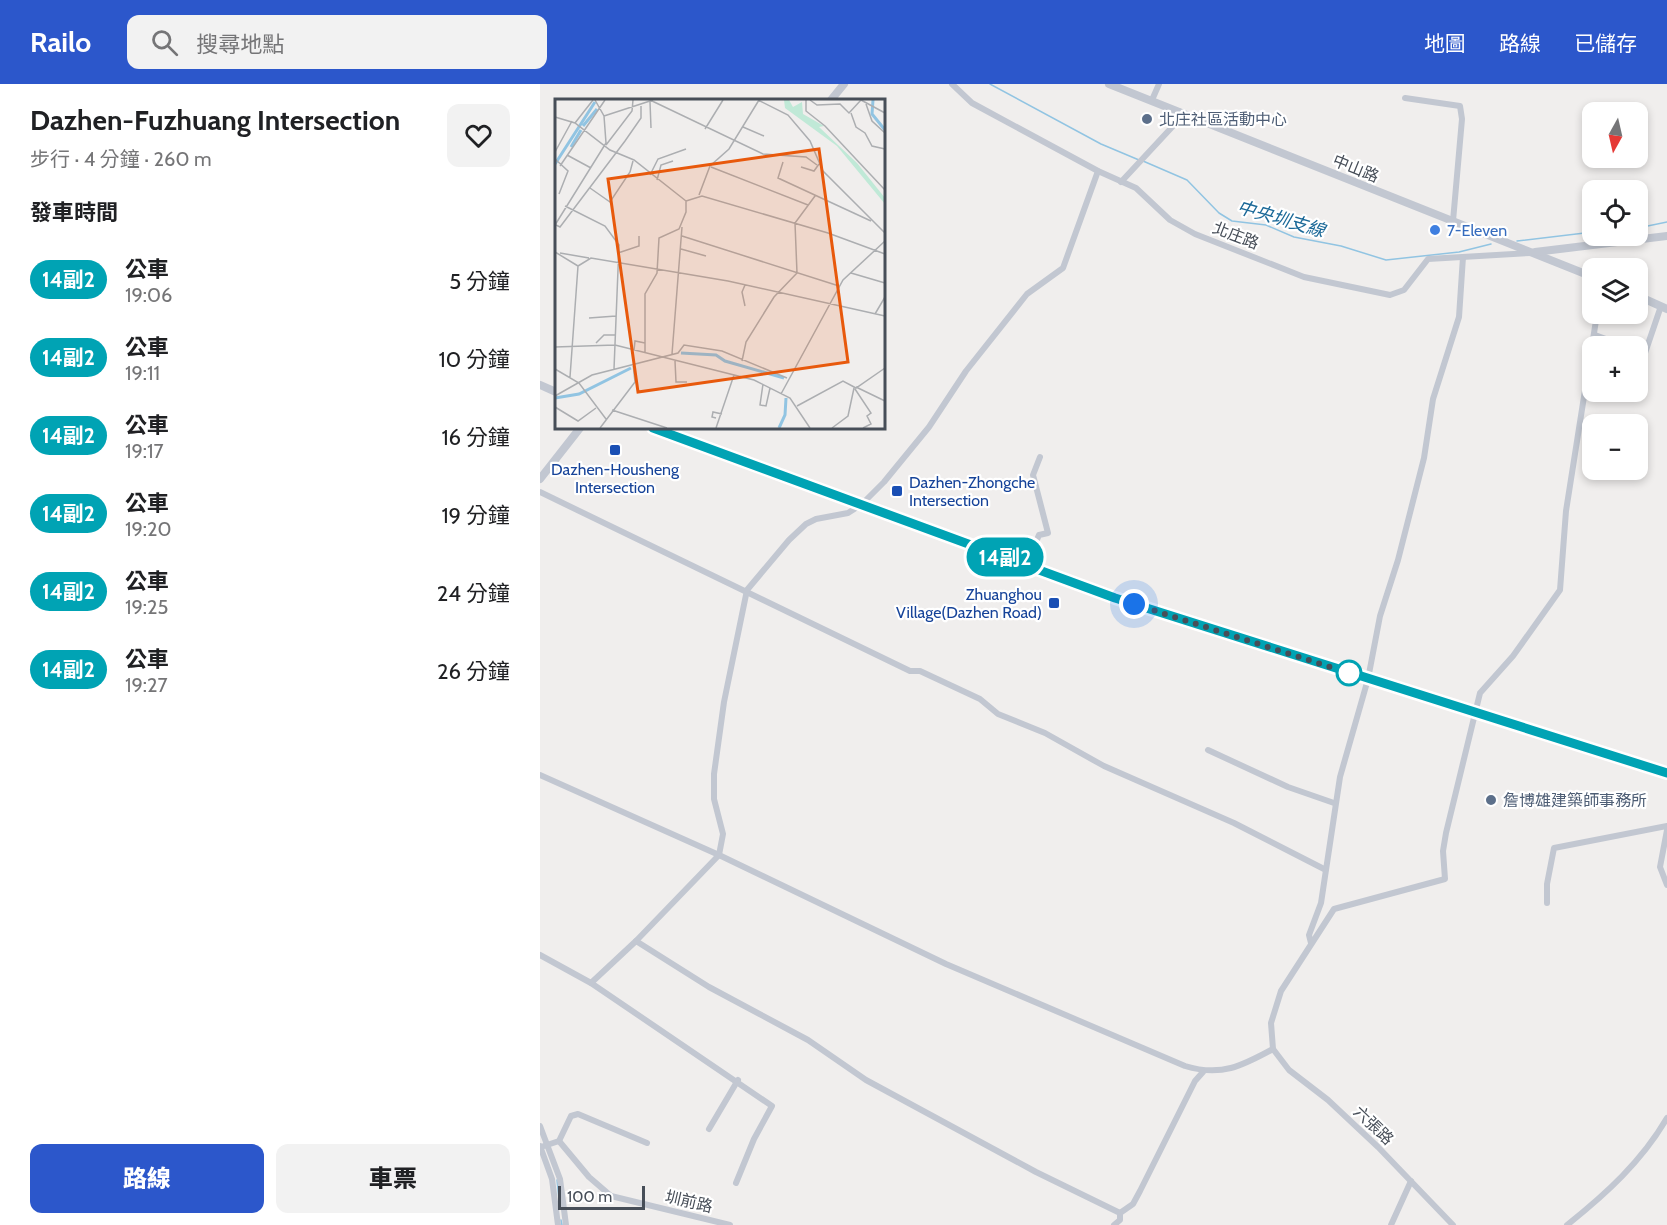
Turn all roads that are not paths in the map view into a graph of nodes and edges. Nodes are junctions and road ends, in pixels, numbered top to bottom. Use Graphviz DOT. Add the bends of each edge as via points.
graph roads {
  1 [pos="844,84"];
  2 [pos="952,84"];
  3 [pos="1108,84"];
  4 [pos="1159,84"];
  5 [pos="1405,98"];
  6 [pos="832,99"];
  7 [pos="1152,100"];
  8 [pos="1179,111"];
  9 [pos="1098,171"];
  10 [pos="1121,182"];
  11 [pos="1453,221"];
  12 [pos="1667,236"];
  13 [pos="1534,253"];
  14 [pos="1463,257"];
  15 [pos="1582,273"];
  16 [pos="1648,301"];
  17 [pos="1664,308"];
  18 [pos="1597,324"];
  19 [pos="1595,336"];
  20 [pos="1648,346"];
  21 [pos="540,386"];
  22 [pos="555,392"];
  23 [pos="1584,402"];
  24 [pos="579,429"];
  25 [pos="656,429"];
  26 [pos="1040,457"];
  27 [pos="540,479"];
  28 [pos="540,492"];
  29 [pos="862,504"];
  30 [pos="1026,565"];
  31 [pos="747,590"];
  32 [pos="1368,679"];
  33 [pos="1473,714"];
  34 [pos="1209,750"];
  35 [pos="1667,773"];
  36 [pos="540,775"];
  37 [pos="1334,803"];
  38 [pos="1667,828"];
  39 [pos="719,855"];
  40 [pos="1324,868"];
  41 [pos="1667,885"];
  42 [pos="1547,903"];
  43 [pos="636,941"];
  44 [pos="1311,943"];
  45 [pos="540,955"];
  46 [pos="591,982"];
  47 [pos="1273,1049"];
  48 [pos="1203,1071"];
  49 [pos="738,1080"];
  50 [pos="1667,1118"];
  51 [pos="540,1126"];
  52 [pos="709,1129"];
  53 [pos="559,1141"];
  54 [pos="647,1143"];
  55 [pos="549,1145"];
  56 [pos="540,1146"];
  57 [pos="1411,1181"];
  58 [pos="736,1183"];
  59 [pos="1120,1213"];
  60 [pos="1445,1217"];
  61 [pos="558,1225"];
  62 [pos="566,1225"];
  63 [pos="730,1225"];
  64 [pos="1114,1225"];
  65 [pos="1391,1225"];
  66 [pos="1442,1225"];
  67 [pos="1454,1225"];
  68 [pos="1567,1225"];
  1 -- 6 [label="street"];
  2 -- 9 [label="street, 北庄路" via="972,103"];
  3 -- 7 [label="street, 中山路"];
  4 -- 7 [label="street"];
  5 -- 11 [label="street" via="1460,106"];
  7 -- 8 [label="street, 中山路"];
  8 -- 10 [label="street" via="1173,126"];
  8 -- 11 [label="street, 中山路"];
  9 -- 10 [label="street, 北庄路"];
  9 -- 29 [label="street" via="1062,268 1027,294 966,371 929,427"];
  10 -- 14 [label="street, 北庄路" via="1144,194 1170,220 1195,234 1304,277 1369,292 1398,294 1428,259"];
  11 -- 13 [label="street, 中山路"];
  12 -- 13 [label="street"];
  13 -- 14 [label="street, 北庄路"];
  13 -- 15 [label="street, 中山路"];
  14 -- 32 [label="street" via="1459,317 1433,399 1424,458 1380,616"];
  16 -- 17 [label="street"];
  17 -- 20 [label="street"];
  18 -- 19 [label="street"];
  21 -- 22 [label="street"];
  23 -- 33 [label="street" via="1566,510 1560,590 1513,656 1480,693"];
  24 -- 27 [label="street"];
  25 -- 29 [label="street"];
  26 -- 30 [label="street" via="1034,476 1048,533 1039,535"];
  28 -- 31 [label="street"];
  29 -- 30 [label="street"];
  29 -- 31 [label="street" via="844,515 806,524"];
  30 -- 32 [label="street" via="1115,598"];
  31 -- 39 [label="street" via="714,774 714,799 723,834"];
  31 -- 40 [label="street" via="910,671 920,671 980,699 998,714 1045,733 1104,766"];
  32 -- 33 [label="street"];
  32 -- 37 [label="street"];
  33 -- 35 [label="street"];
  33 -- 44 [label="street" via="1444,842 1446,879 1334,909"];
  34 -- 37 [label="street" via="1288,787"];
  36 -- 39 [label="street"];
  37 -- 40 [label="street"];
  38 -- 41 [label="street" via="1660,867"];
  38 -- 42 [label="street" via="1554,848"];
  39 -- 43 [label="street"];
  39 -- 48 [label="street" via="946,964"];
  40 -- 44 [label="street" via="1321,903 1309,935"];
  43 -- 46 [label="street"];
  43 -- 59 [label="street" via="808,1040 866,1080"];
  44 -- 47 [label="street" via="1273,1008"];
  45 -- 46 [label="street"];
  46 -- 49 [label="street"];
  47 -- 48 [label="street" via="1240,1068"];
  47 -- 57 [label="street, 六張路" via="1289,1070 1328,1100"];
  48 -- 59 [label="street" via="1133,1204"];
  49 -- 52 [label="street"];
  49 -- 58 [label="street" via="772,1106"];
  50 -- 68 [label="street" via="1623,1177"];
  51 -- 55 [label="street"];
  53 -- 54 [label="street" via="571,1116 578,1114"];
  53 -- 55 [label="street"];
  53 -- 63 [label="street, 圳前路" via="611,1196"];
  55 -- 56 [label="street"];
  55 -- 62 [label="street" via="560,1179"];
  56 -- 61 [label="street" via="552,1179"];
  57 -- 60 [label="street, 六張路"];
  57 -- 65 [label="street"];
  59 -- 64 [label="street" via="1120,1220"];
  60 -- 66 [label="street"];
  60 -- 67 [label="street, 六張路"];
}
